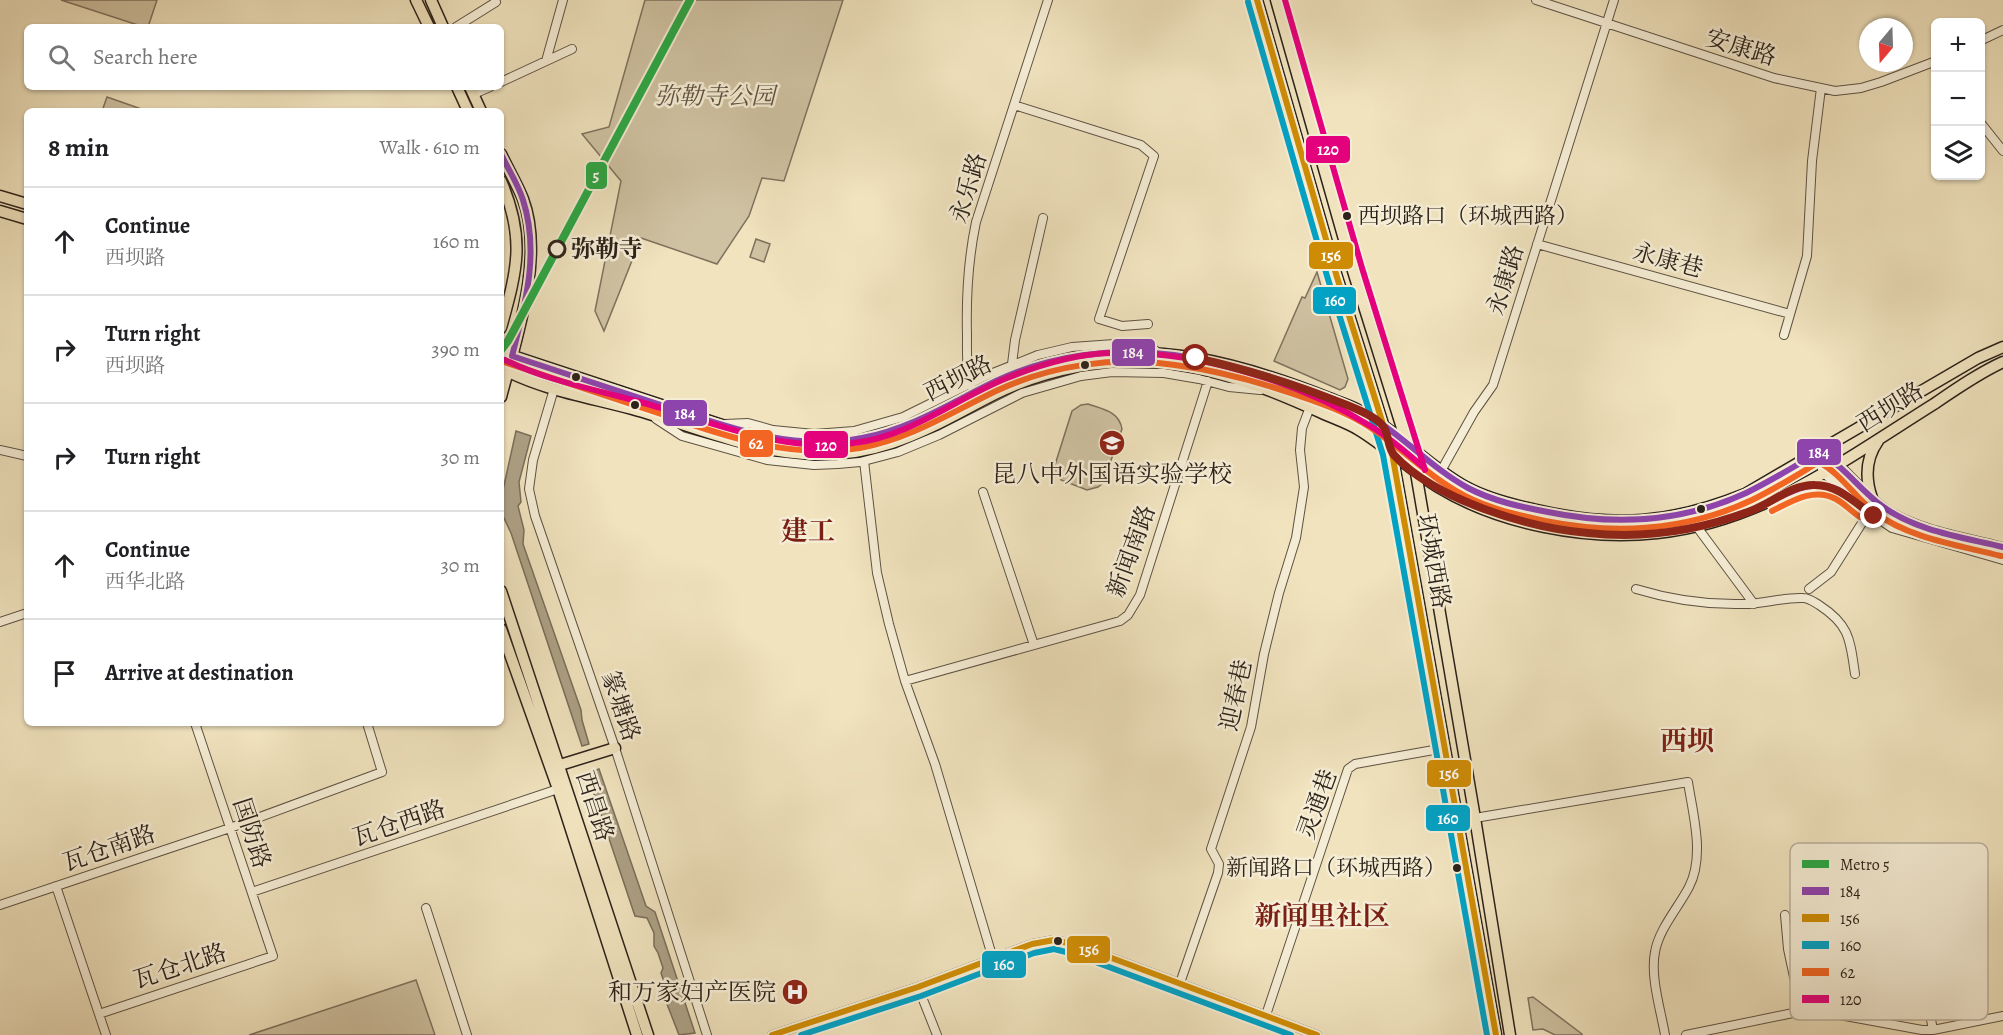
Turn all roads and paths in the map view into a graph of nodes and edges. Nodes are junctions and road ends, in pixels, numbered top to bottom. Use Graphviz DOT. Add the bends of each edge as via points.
graph roads {
  1 [pos="416,0"];
  2 [pos="431,0"];
  3 [pos="495,0"];
  4 [pos="563,0"];
  5 [pos="1048,0"];
  6 [pos="1257,0"];
  7 [pos="1276,0"];
  8 [pos="1536,0"];
  9 [pos="1614,0"];
  10 [pos="428,24"];
  11 [pos="442,24"];
  12 [pos="461,24"];
  13 [pos="1607,24"];
  14 [pos="2003,30"];
  15 [pos="1985,39"];
  16 [pos="572,49"];
  17 [pos="546,61"];
  18 [pos="1931,62"];
  19 [pos="504,81"];
  20 [pos="1821,88"];
  21 [pos="458,90"];
  22 [pos="472,91"];
  23 [pos="1014,105"];
  24 [pos="467,108"];
  25 [pos="480,108"];
  26 [pos="1983,126"];
  27 [pos="2003,151"];
  28 [pos="504,160"];
  29 [pos="504,189"];
  30 [pos="0,196"];
  31 [pos="24,203"];
  32 [pos="0,211"];
  33 [pos="24,218"];
  34 [pos="1043,218"];
  35 [pos="1537,244"];
  36 [pos="1790,314"];
  37 [pos="504,317"];
  38 [pos="1148,324"];
  39 [pos="1784,334"];
  40 [pos="2003,346"];
  41 [pos="506,354"];
  42 [pos="1179,356"];
  43 [pos="2003,362"];
  44 [pos="1012,364"];
  45 [pos="504,370"];
  46 [pos="1208,381"];
  47 [pos="973,388"];
  48 [pos="554,389"];
  49 [pos="1269,390"];
  50 [pos="1310,407"];
  51 [pos="645,413"];
  52 [pos="1383,426"];
  53 [pos="1881,437"];
  54 [pos="1407,443"];
  55 [pos="0,450"];
  56 [pos="1819,452"];
  57 [pos="1392,453"];
  58 [pos="24,455"];
  59 [pos="864,461"];
  60 [pos="1838,465"];
  61 [pos="1441,471"];
  62 [pos="1416,472"];
  63 [pos="1824,473"];
  64 [pos="1794,490"];
  65 [pos="983,492"];
  66 [pos="1845,494"];
  67 [pos="1872,498"];
  68 [pos="1862,523"];
  69 [pos="1697,527"];
  70 [pos="2003,547"];
  71 [pos="2003,560"];
  72 [pos="1809,589"];
  73 [pos="1636,590"];
  74 [pos="504,600"];
  75 [pos="1754,604"];
  76 [pos="24,614"];
  77 [pos="0,622"];
  78 [pos="504,637"];
  79 [pos="1035,645"];
  80 [pos="1855,674"];
  81 [pos="906,681"];
  82 [pos="196,726"];
  83 [pos="368,726"];
  84 [pos="615,748"];
  85 [pos="1445,748"];
  86 [pos="560,765"];
  87 [pos="558,789"];
  88 [pos="1475,818"];
  89 [pos="230,828"];
  90 [pos="56,886"];
  91 [pos="252,892"];
  92 [pos="0,905"];
  93 [pos="426,908"];
  94 [pos="1785,915"];
  95 [pos="273,956"];
  96 [pos="1790,958"];
  97 [pos="993,959"];
  98 [pos="1180,983"];
  99 [pos="918,987"];
  100 [pos="99,1014"];
  101 [pos="1790,1014"];
  102 [pos="1266,1015"];
  103 [pos="2003,1016"];
  104 [pos="1988,1019"];
  105 [pos="1867,1020"];
  106 [pos="1931,1020"];
  107 [pos="1983,1020"];
  108 [pos="1933,1030"];
  109 [pos="106,1035"];
  110 [pos="467,1035"];
  111 [pos="637,1035"];
  112 [pos="648,1035"];
  113 [pos="707,1035"];
  114 [pos="772,1035"];
  115 [pos="937,1035"];
  116 [pos="1317,1035"];
  117 [pos="1496,1035"];
  118 [pos="1510,1035"];
  119 [pos="1665,1035"];
  120 [pos="1686,1035"];
  1 -- 10 [label="main road"];
  2 -- 11 [label="main road"];
  3 -- 12 [label="street"];
  4 -- 17 [label="street"];
  5 -- 23 [label="street, 永乐路"];
  6 -- 52 [label="main road, 环城西路"];
  7 -- 54 [label="main road, 环城西路" via="1353,271"];
  8 -- 13 [label="street, 安康路"];
  9 -- 13 [label="street, 永康路"];
  13 -- 20 [label="street, 安康路" via="1774,78"];
  13 -- 35 [label="street, 永康路"];
  14 -- 15 [label="street"];
  16 -- 17 [label="street"];
  17 -- 19 [label="street"];
  18 -- 20 [label="street, 安康路" via="1861,88"];
  20 -- 36 [label="street" via="1807,256"];
  21 -- 24 [label="main road"];
  22 -- 25 [label="main road"];
  23 -- 38 [label="street" via="1142,145 1154,156 1099,319 1122,326"];
  23 -- 47 [label="street, 永乐路" via="969,254 967,364"];
  26 -- 27 [label="street"];
  28 -- 41 [label="main road" via="523,200 532,252 529,287"];
  29 -- 37 [label="main road" via="512,206 517,258"];
  30 -- 31 [label="main road"];
  32 -- 33 [label="main road"];
  34 -- 44 [label="street"];
  35 -- 36 [label="street, 永康巷"];
  35 -- 61 [label="street, 永康路" via="1492,385"];
  36 -- 39 [label="street"];
  40 -- 56 [label="main road, 西坝路"];
  41 -- 45 [label="main road"];
  41 -- 47 [label="main road, 西坝路" via="717,424 771,439 814,444 873,436 906,426"];
  42 -- 44 [label="street" via="1128,343 1072,348"];
  42 -- 47 [label="main road, 西坝路" via="1131,352 1073,357"];
  42 -- 52 [label="main road, 西坝路" via="1275,378 1358,409"];
  43 -- 53 [label="main road, 西坝路"];
  44 -- 47 [label="street"];
  45 -- 48 [label="main road, 西坝路"];
  46 -- 49 [label="street"];
  46 -- 59 [label="street" via="1164,373 1081,376 1022,393 939,435"];
  46 -- 79 [label="street, 新闻南路" via="1134,607 1120,621"];
  48 -- 51 [label="main road, 西坝路"];
  48 -- 84 [label="street, 篆塘路" via="533,460 529,489"];
  49 -- 50 [label="main road, 西坝路"];
  49 -- 51 [label="main road, 西坝路" via="1201,369 1165,363 1079,366 1018,384 894,442 858,452 814,456 752,446"];
  50 -- 57 [label="main road, 西坝路" via="1358,429"];
  50 -- 98 [label="street, 迎春巷" via="1302,428 1304,487 1296,538 1264,654 1251,727 1211,849 1219,864 1218,873"];
  51 -- 59 [label="street" via="682,436 767,460 814,465"];
  52 -- 54 [label="main road, 西坝路"];
  52 -- 57 [label="main road, 环城西路"];
  53 -- 60 [label="main road, 西坝路"];
  53 -- 67 [label="main road" via="1871,452 1867,469"];
  54 -- 61 [label="main road, 西坝路"];
  54 -- 62 [label="main road, 环城西路"];
  55 -- 58 [label="street"];
  56 -- 60 [label="street"];
  56 -- 61 [label="main road, 西坝路" via="1716,506 1683,516 1639,521 1589,520 1521,507 1467,488"];
  56 -- 63 [label="street"];
  57 -- 62 [label="main road, 西坝路"];
  57 -- 85 [label="main road, 环城西路"];
  59 -- 81 [label="street" via="877,573"];
  60 -- 63 [label="main road, 西坝路"];
  60 -- 67 [label="street"];
  62 -- 69 [label="main road, 西坝路" via="1465,502 1563,530 1653,534"];
  62 -- 88 [label="main road, 环城西路"];
  63 -- 64 [label="main road, 西坝路"];
  63 -- 66 [label="street"];
  64 -- 66 [label="main road" via="1816,484"];
  64 -- 69 [label="main road, 西坝路" via="1754,510"];
  65 -- 79 [label="street"];
  66 -- 71 [label="street" via="1892,528"];
  67 -- 70 [label="street" via="1914,523"];
  68 -- 72 [label="street" via="1832,573"];
  69 -- 75 [label="street"];
  73 -- 75 [label="street" via="1680,601"];
  74 -- 86 [label="main road, 西昌路"];
  75 -- 80 [label="street" via="1806,597 1836,616 1850,639"];
  76 -- 77 [label="street"];
  78 -- 87 [label="main road, 西昌路"];
  79 -- 81 [label="street, 新闻南路"];
  81 -- 97 [label="street"];
  82 -- 89 [label="street, 国防路"];
  83 -- 89 [label="street, 瓦仓南路" via="382,772"];
  84 -- 86 [label="main road"];
  84 -- 113 [label="street, 篆塘路"];
  85 -- 102 [label="street, 灵通巷" via="1355,764 1347,769"];
  85 -- 117 [label="main road, 环城西路"];
  86 -- 112 [label="main road, 西昌路"];
  87 -- 91 [label="street, 瓦仓西路"];
  87 -- 111 [label="main road, 西昌路"];
  88 -- 118 [label="main road, 环城西路"];
  88 -- 119 [label="street" via="1688,782 1697,851 1695,868 1690,885 1660,936 1653,968"];
  89 -- 90 [label="street, 瓦仓南路"];
  89 -- 91 [label="street, 国防路"];
  90 -- 92 [label="street, 瓦仓南路"];
  90 -- 100 [label="street"];
  91 -- 95 [label="street, 国防路"];
  93 -- 110 [label="street"];
  94 -- 96 [label="street"];
  95 -- 100 [label="street, 瓦仓北路"];
  97 -- 98 [label="street" via="1054,940"];
  97 -- 99 [label="street"];
  98 -- 102 [label="street"];
  99 -- 114 [label="street"];
  99 -- 115 [label="street"];
  100 -- 109 [label="street"];
  101 -- 120 [label="street"];
  102 -- 116 [label="street"];
  103 -- 104 [label="street"];
  105 -- 108 [label="street"];
  106 -- 108 [label="street"];
  107 -- 108 [label="street"];
}
